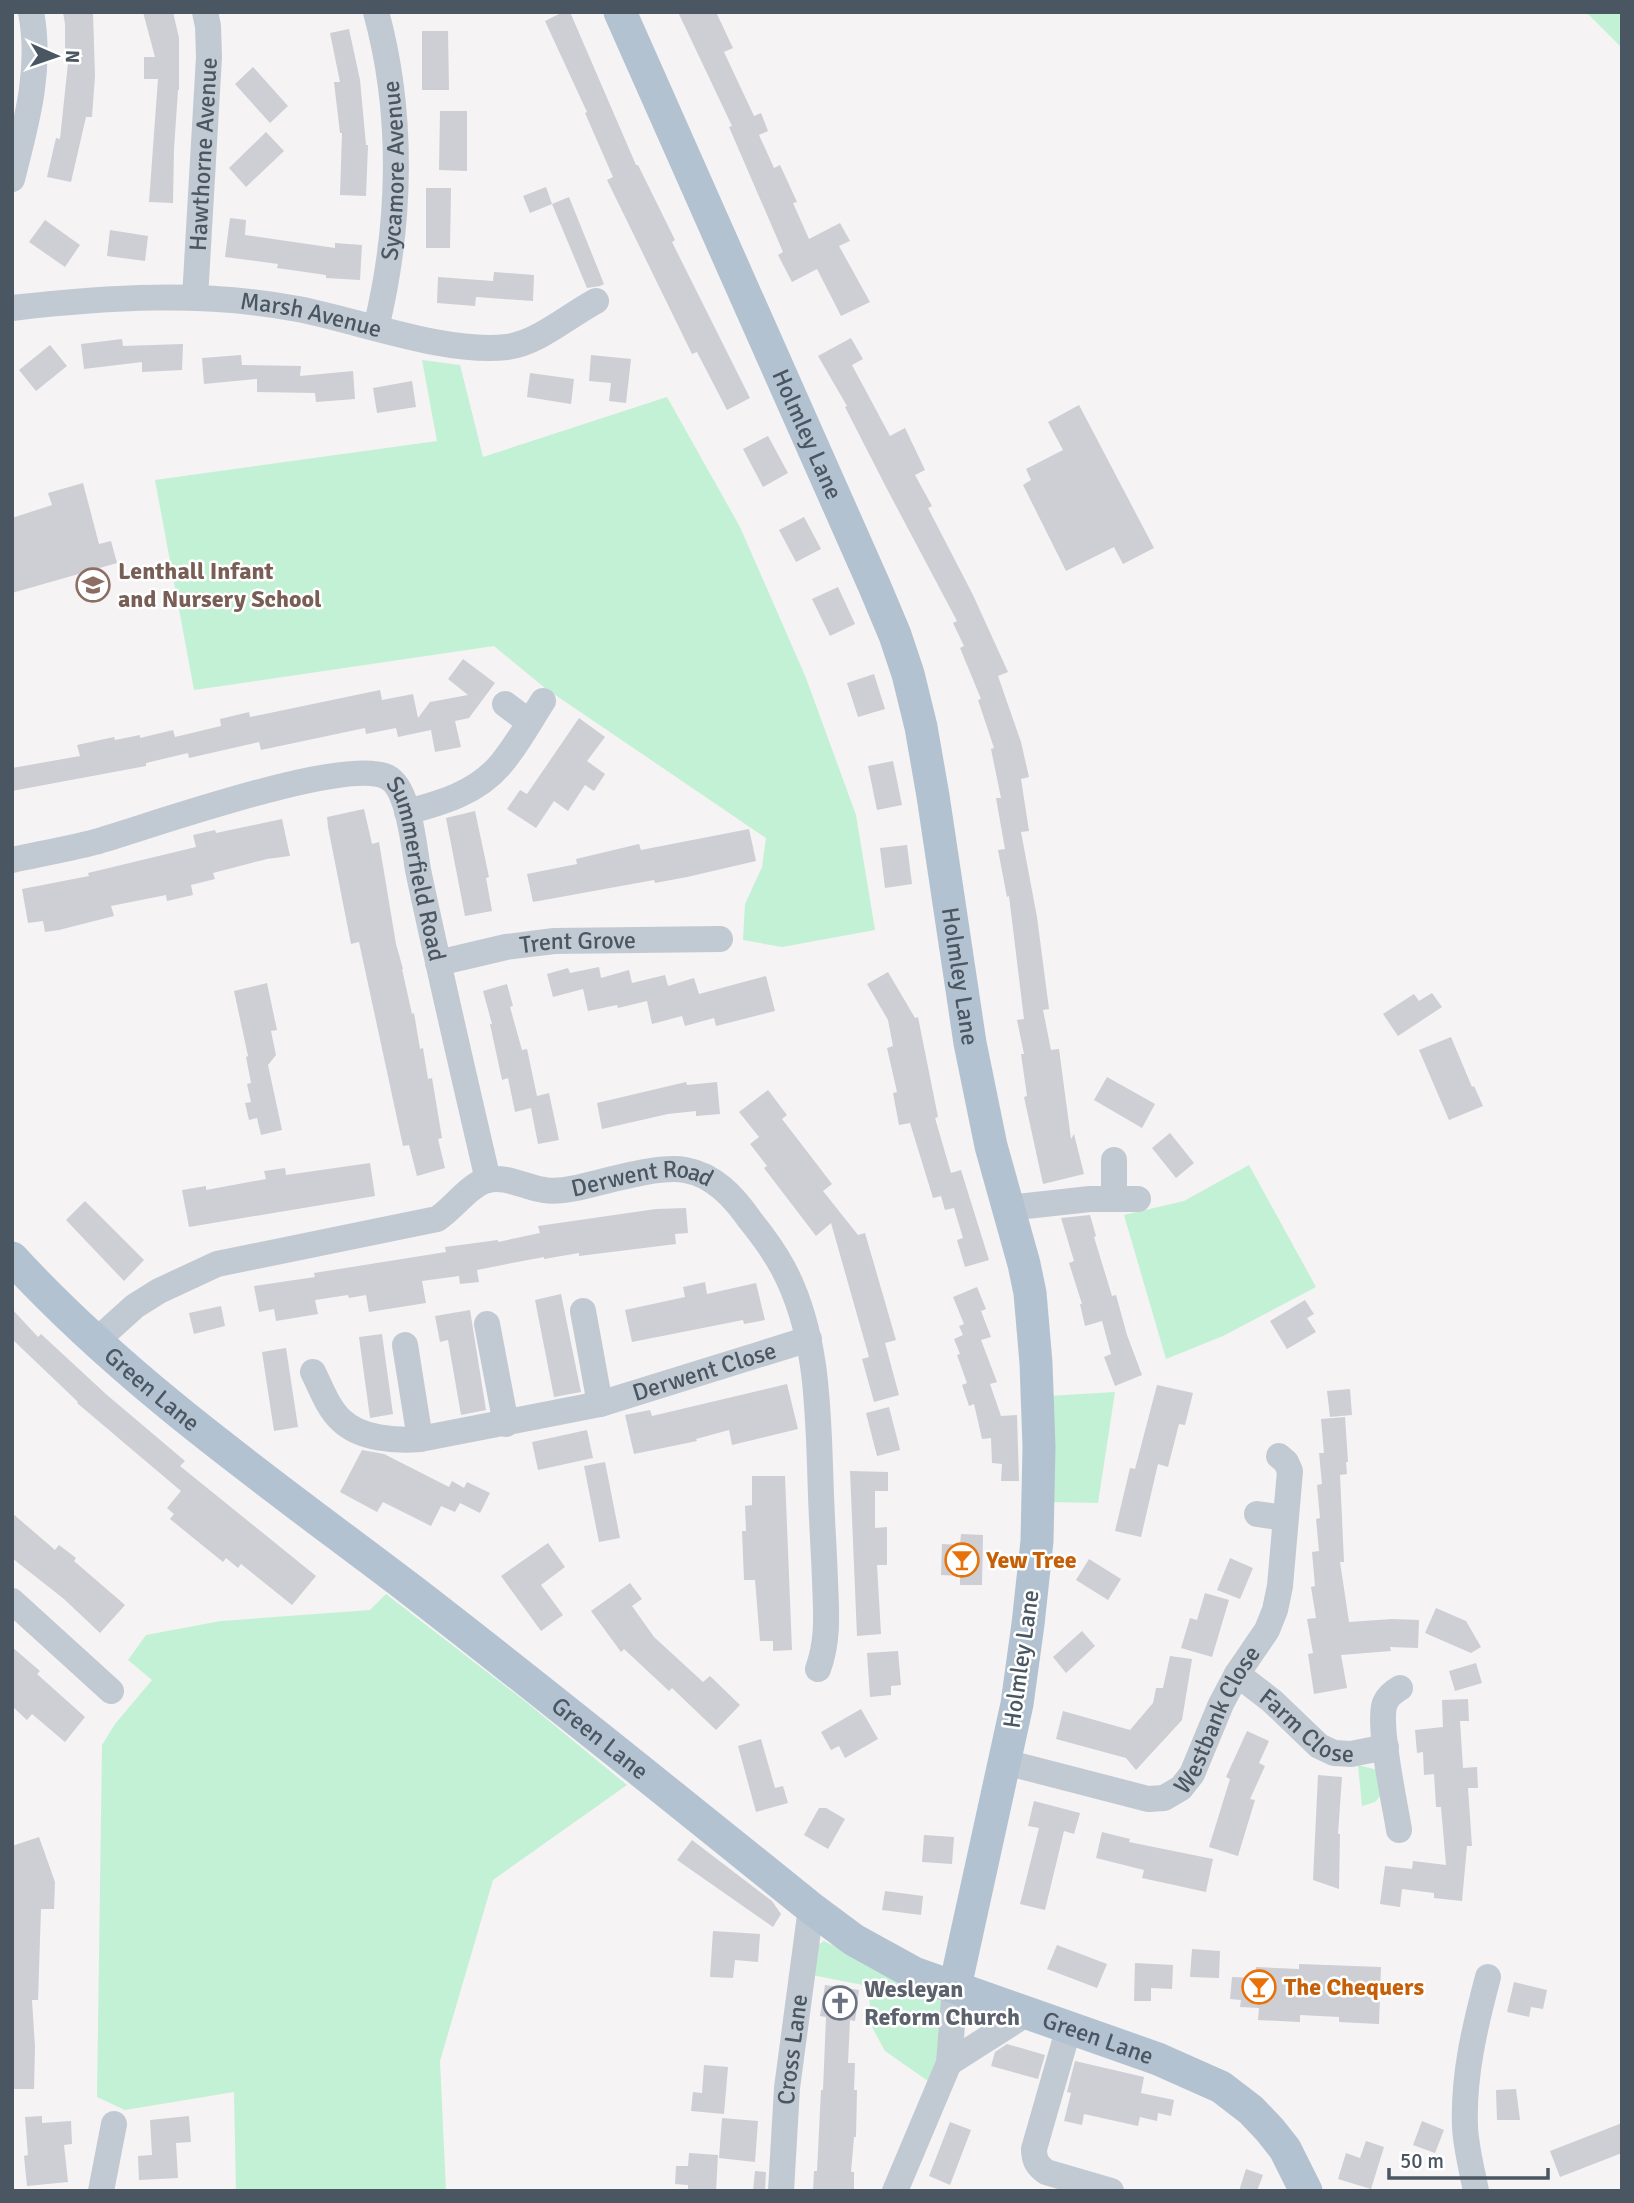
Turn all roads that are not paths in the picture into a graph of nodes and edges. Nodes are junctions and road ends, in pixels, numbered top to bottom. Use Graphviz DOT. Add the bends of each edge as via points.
graph roads {
  1 [pos="31,12"];
  2 [pos="205,12"];
  3 [pos="376,12"];
  4 [pos="620,12"];
  5 [pos="12,179"];
  6 [pos="195,298"];
  7 [pos="596,301"];
  8 [pos="12,308"];
  9 [pos="376,328"];
  10 [pos="505,704"];
  11 [pos="407,812"];
  12 [pos="12,860"];
  13 [pos="720,939"];
  14 [pos="438,963"];
  15 [pos="1114,1160"];
  16 [pos="488,1180"];
  17 [pos="1008,1208"];
  18 [pos="12,1258"];
  19 [pos="583,1311"];
  20 [pos="487,1324"];
  21 [pos="809,1339"];
  22 [pos="95,1342"];
  23 [pos="405,1345"];
  24 [pos="313,1372"];
  25 [pos="600,1404"];
  26 [pos="506,1424"];
  27 [pos="420,1439"];
  28 [pos="1279,1456"];
  29 [pos="1257,1514"];
  30 [pos="1285,1518"];
  31 [pos="12,1601"];
  32 [pos="818,1668"];
  33 [pos="1237,1674"];
  34 [pos="1400,1688"];
  35 [pos="111,1691"];
  36 [pos="1386,1747"];
  37 [pos="1005,1762"];
  38 [pos="1399,1830"];
  39 [pos="811,1908"];
  40 [pos="1488,1977"];
  41 [pos="956,1987"];
  42 [pos="1029,2012"];
  43 [pos="1069,2027"];
  44 [pos="949,2063"];
  45 [pos="114,2124"];
  46 [pos="101,2191"];
  47 [pos="781,2191"];
  48 [pos="895,2191"];
  49 [pos="1111,2191"];
  50 [pos="1306,2191"];
  51 [pos="1476,2191"];
  1 -- 5 [label="street" via="35,68 30,111"];
  2 -- 6 [label="street, Hawthorne Avenue" via="209,57"];
  3 -- 9 [label="street, Sycamore Avenue" via="396,140 390,246"];
  4 -- 17 [label="main road, Holmley Lane" via="874,585 908,674 933,796 970,1043"];
  6 -- 8 [label="street, Marsh Avenue" via="123,298"];
  6 -- 9 [label="street, Marsh Avenue" via="298,309"];
  7 -- 9 [label="street, Marsh Avenue" via="537,336 509,346 480,348"];
  10 -- 11 [label="street" via="536,711 501,764 466,792"];
  11 -- 12 [label="street, Summerfield Road" via="397,784 388,777 377,773 331,777 275,787 94,842"];
  11 -- 14 [label="street, Summerfield Road"];
  13 -- 14 [label="street, Trent Grove" via="554,941"];
  14 -- 16 [label="street, Summerfield Road"];
  15 -- 17 [label="street" via="1126,1198"];
  16 -- 21 [label="street, Derwent Road" via="545,1191 654,1171 699,1173 724,1189 761,1234 788,1278"];
  16 -- 22 [label="street" via="437,1219 217,1264 135,1306"];
  17 -- 37 [label="main road, Holmley Lane" via="1030,1293 1039,1447 1037,1541 1017,1704"];
  18 -- 22 [label="main road, Green Lane"];
  19 -- 25 [label="street, Derwent Close"];
  20 -- 26 [label="street"];
  21 -- 25 [label="street, Derwent Close"];
  21 -- 32 [label="street, Derwent Road" via="827,1636"];
  22 -- 39 [label="main road, Green Lane" via="162,1400 516,1671"];
  23 -- 27 [label="street"];
  24 -- 27 [label="street, Derwent Close" via="335,1412 354,1429 401,1440"];
  25 -- 26 [label="street, Derwent Close"];
  26 -- 27 [label="street, Derwent Close"];
  28 -- 30 [label="street, Westbank Close" via="1290,1472"];
  29 -- 30 [label="street"];
  30 -- 33 [label="street, Westbank Close" via="1275,1610"];
  31 -- 35 [label="street"];
  33 -- 36 [label="street, Farm Close" via="1319,1746 1351,1754"];
  33 -- 37 [label="street, Westbank Close" via="1192,1774 1164,1798 1148,1799"];
  34 -- 36 [label="street, Farm Close" via="1392,1692 1383,1711"];
  36 -- 38 [label="street, Farm Close"];
  37 -- 41 [label="main road, Holmley Lane"];
  39 -- 41 [label="main road, Green Lane" via="879,1955"];
  39 -- 47 [label="street, Cross Lane" via="787,2088"];
  40 -- 51 [label="street" via="1480,2042 1465,2089 1465,2130"];
  41 -- 42 [label="main road, Green Lane"];
  41 -- 44 [label="street"];
  42 -- 43 [label="main road, Green Lane"];
  42 -- 44 [label="street"];
  43 -- 49 [label="street" via="1034,2158 1046,2172"];
  43 -- 50 [label="main road, Green Lane" via="1221,2087 1251,2110 1285,2149"];
  44 -- 48 [label="street"];
  45 -- 46 [label="street"];
}
